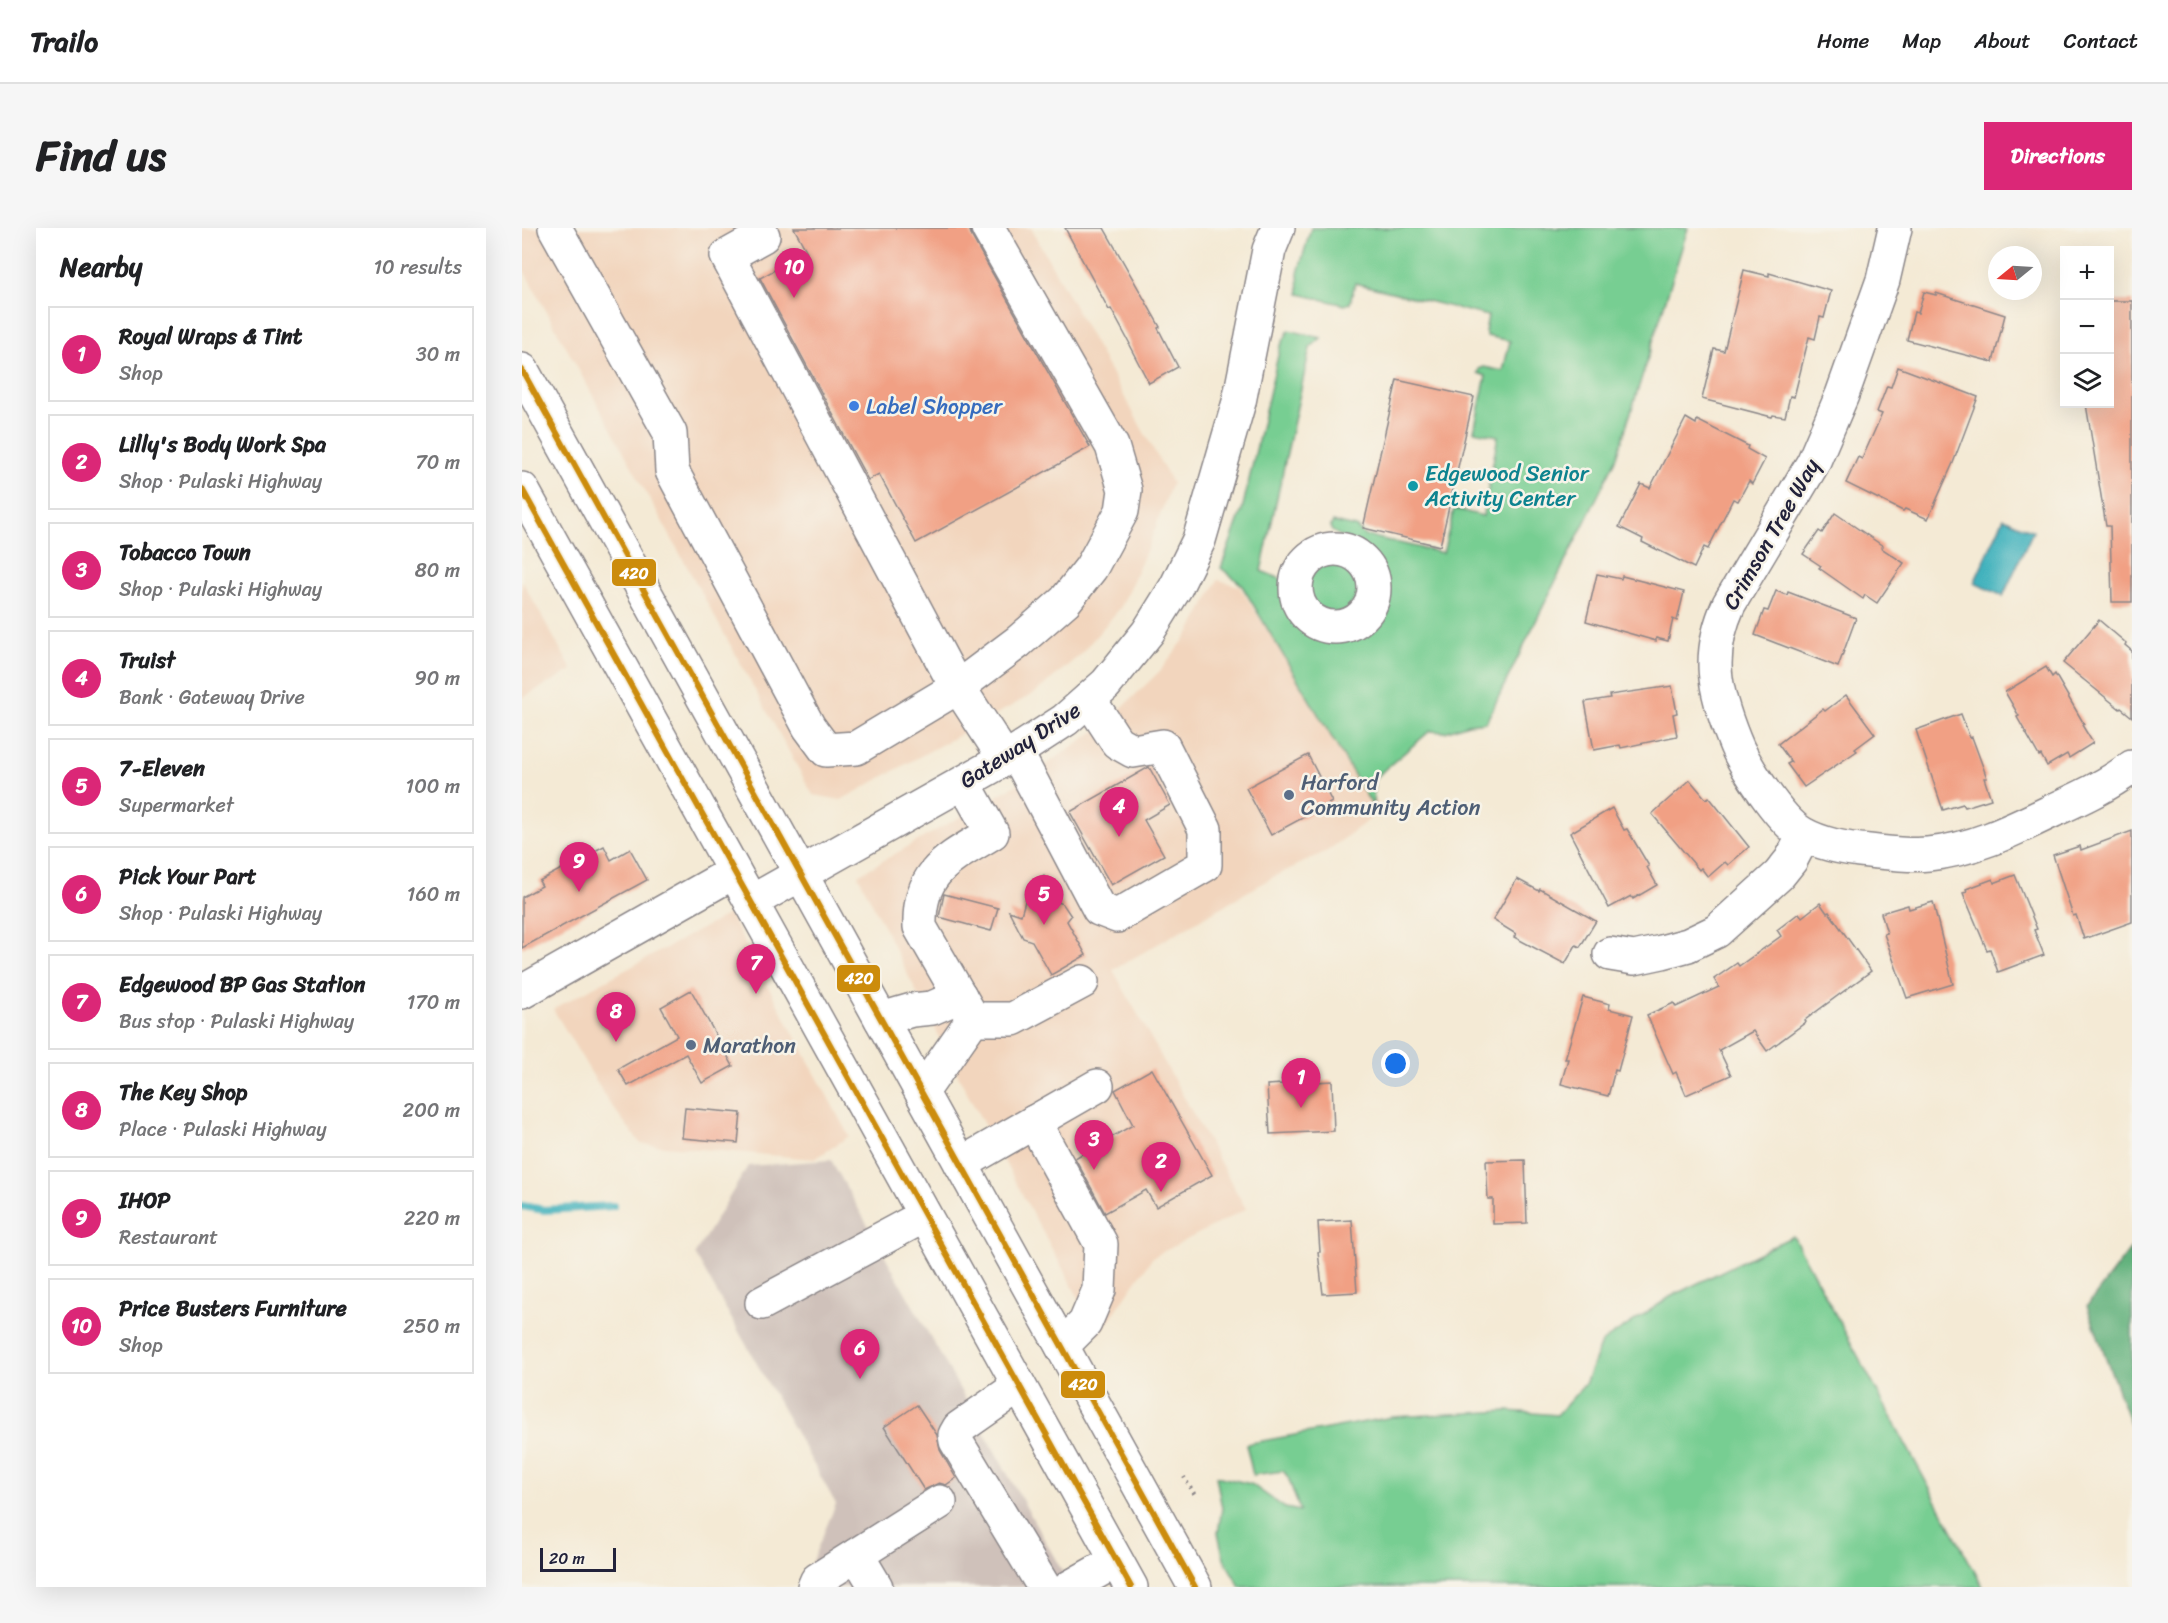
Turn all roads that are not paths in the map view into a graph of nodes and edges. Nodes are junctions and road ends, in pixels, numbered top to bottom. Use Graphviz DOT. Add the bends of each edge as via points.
graph roads {
  1 [pos="555,228"];
  2 [pos="758,228"];
  3 [pos="988,228"];
  4 [pos="1278,228"];
  5 [pos="1895,228"];
  6 [pos="522,370"];
  7 [pos="522,489"];
  8 [pos="958,687"];
  9 [pos="1089,699"];
  10 [pos="1010,756"];
  11 [pos="2132,767"];
  12 [pos="963,783"];
  13 [pos="1804,835"];
  14 [pos="734,872"];
  15 [pos="802,873"];
  16 [pos="751,902"];
  17 [pos="1610,954"];
  18 [pos="1082,982"];
  19 [pos="522,992"];
  20 [pos="966,1007"];
  21 [pos="881,1019"];
  22 [pos="1096,1086"];
  23 [pos="922,1092"];
  24 [pos="1034,1122"];
  25 [pos="961,1164"];
  26 [pos="924,1215"];
  27 [pos="762,1303"];
  28 [pos="1062,1347"];
  29 [pos="1019,1386"];
  30 [pos="940,1502"];
  31 [pos="857,1555"];
  32 [pos="1123,1574"];
  33 [pos="814,1587"];
  34 [pos="876,1587"];
  35 [pos="1044,1587"];
  36 [pos="1070,1587"];
  37 [pos="1195,1587"];
  1 -- 8 [label="main road" via="670,433 672,471 808,727 826,750 856,748"];
  2 -- 8 [label="main road" via="763,236 727,256"];
  3 -- 8 [label="main road" via="1112,446 1125,490 1122,511 1096,558 1065,601"];
  4 -- 9 [label="main road, Gateway Drive" via="1269,250 1239,402 1199,540 1176,588 1148,632"];
  5 -- 13 [label="main road, Crimson Tree Way" via="1883,280 1813,463 1729,604 1717,638 1717,693 1740,756 1790,825"];
  6 -- 15 [label="main road"];
  7 -- 14 [label="main road"];
  8 -- 10 [label="main road"];
  9 -- 10 [label="main road, Gateway Drive"];
  9 -- 10 [label="main road" via="1117,742 1133,751 1163,746 1205,829 1205,865 1117,916 1099,909"];
  10 -- 12 [label="main road, Gateway Drive"];
  11 -- 13 [label="main road, Crimson Tree Way" via="2108,785 1973,845 1906,855 1844,849"];
  12 -- 15 [label="main road, Gateway Drive"];
  12 -- 20 [label="main road" via="992,833 939,867 930,877 919,912 920,927"];
  13 -- 17 [label="main road" via="1779,875 1717,931 1662,952 1634,958"];
  14 -- 16 [label="main road"];
  14 -- 19 [label="main road"];
  15 -- 16 [label="main road, Gateway Drive"];
  15 -- 21 [label="main road"];
  16 -- 26 [label="main road"];
  18 -- 20 [label="main road" via="1013,1019"];
  20 -- 21 [label="main road" via="912,1010"];
  20 -- 23 [label="main road"];
  21 -- 23 [label="main road"];
  22 -- 24 [label="main road"];
  23 -- 25 [label="main road"];
  24 -- 25 [label="main road"];
  24 -- 28 [label="main road" via="1101,1244 1099,1290 1085,1323"];
  25 -- 28 [label="main road"];
  26 -- 27 [label="main road"];
  26 -- 29 [label="main road"];
  28 -- 37 [label="main road"];
  29 -- 32 [label="main road"];
  29 -- 35 [label="main road" via="958,1428 955,1435"];
  30 -- 31 [label="main road"];
  31 -- 33 [label="main road" via="817,1580"];
  31 -- 34 [label="main road"];
  32 -- 36 [label="main road"];
}
